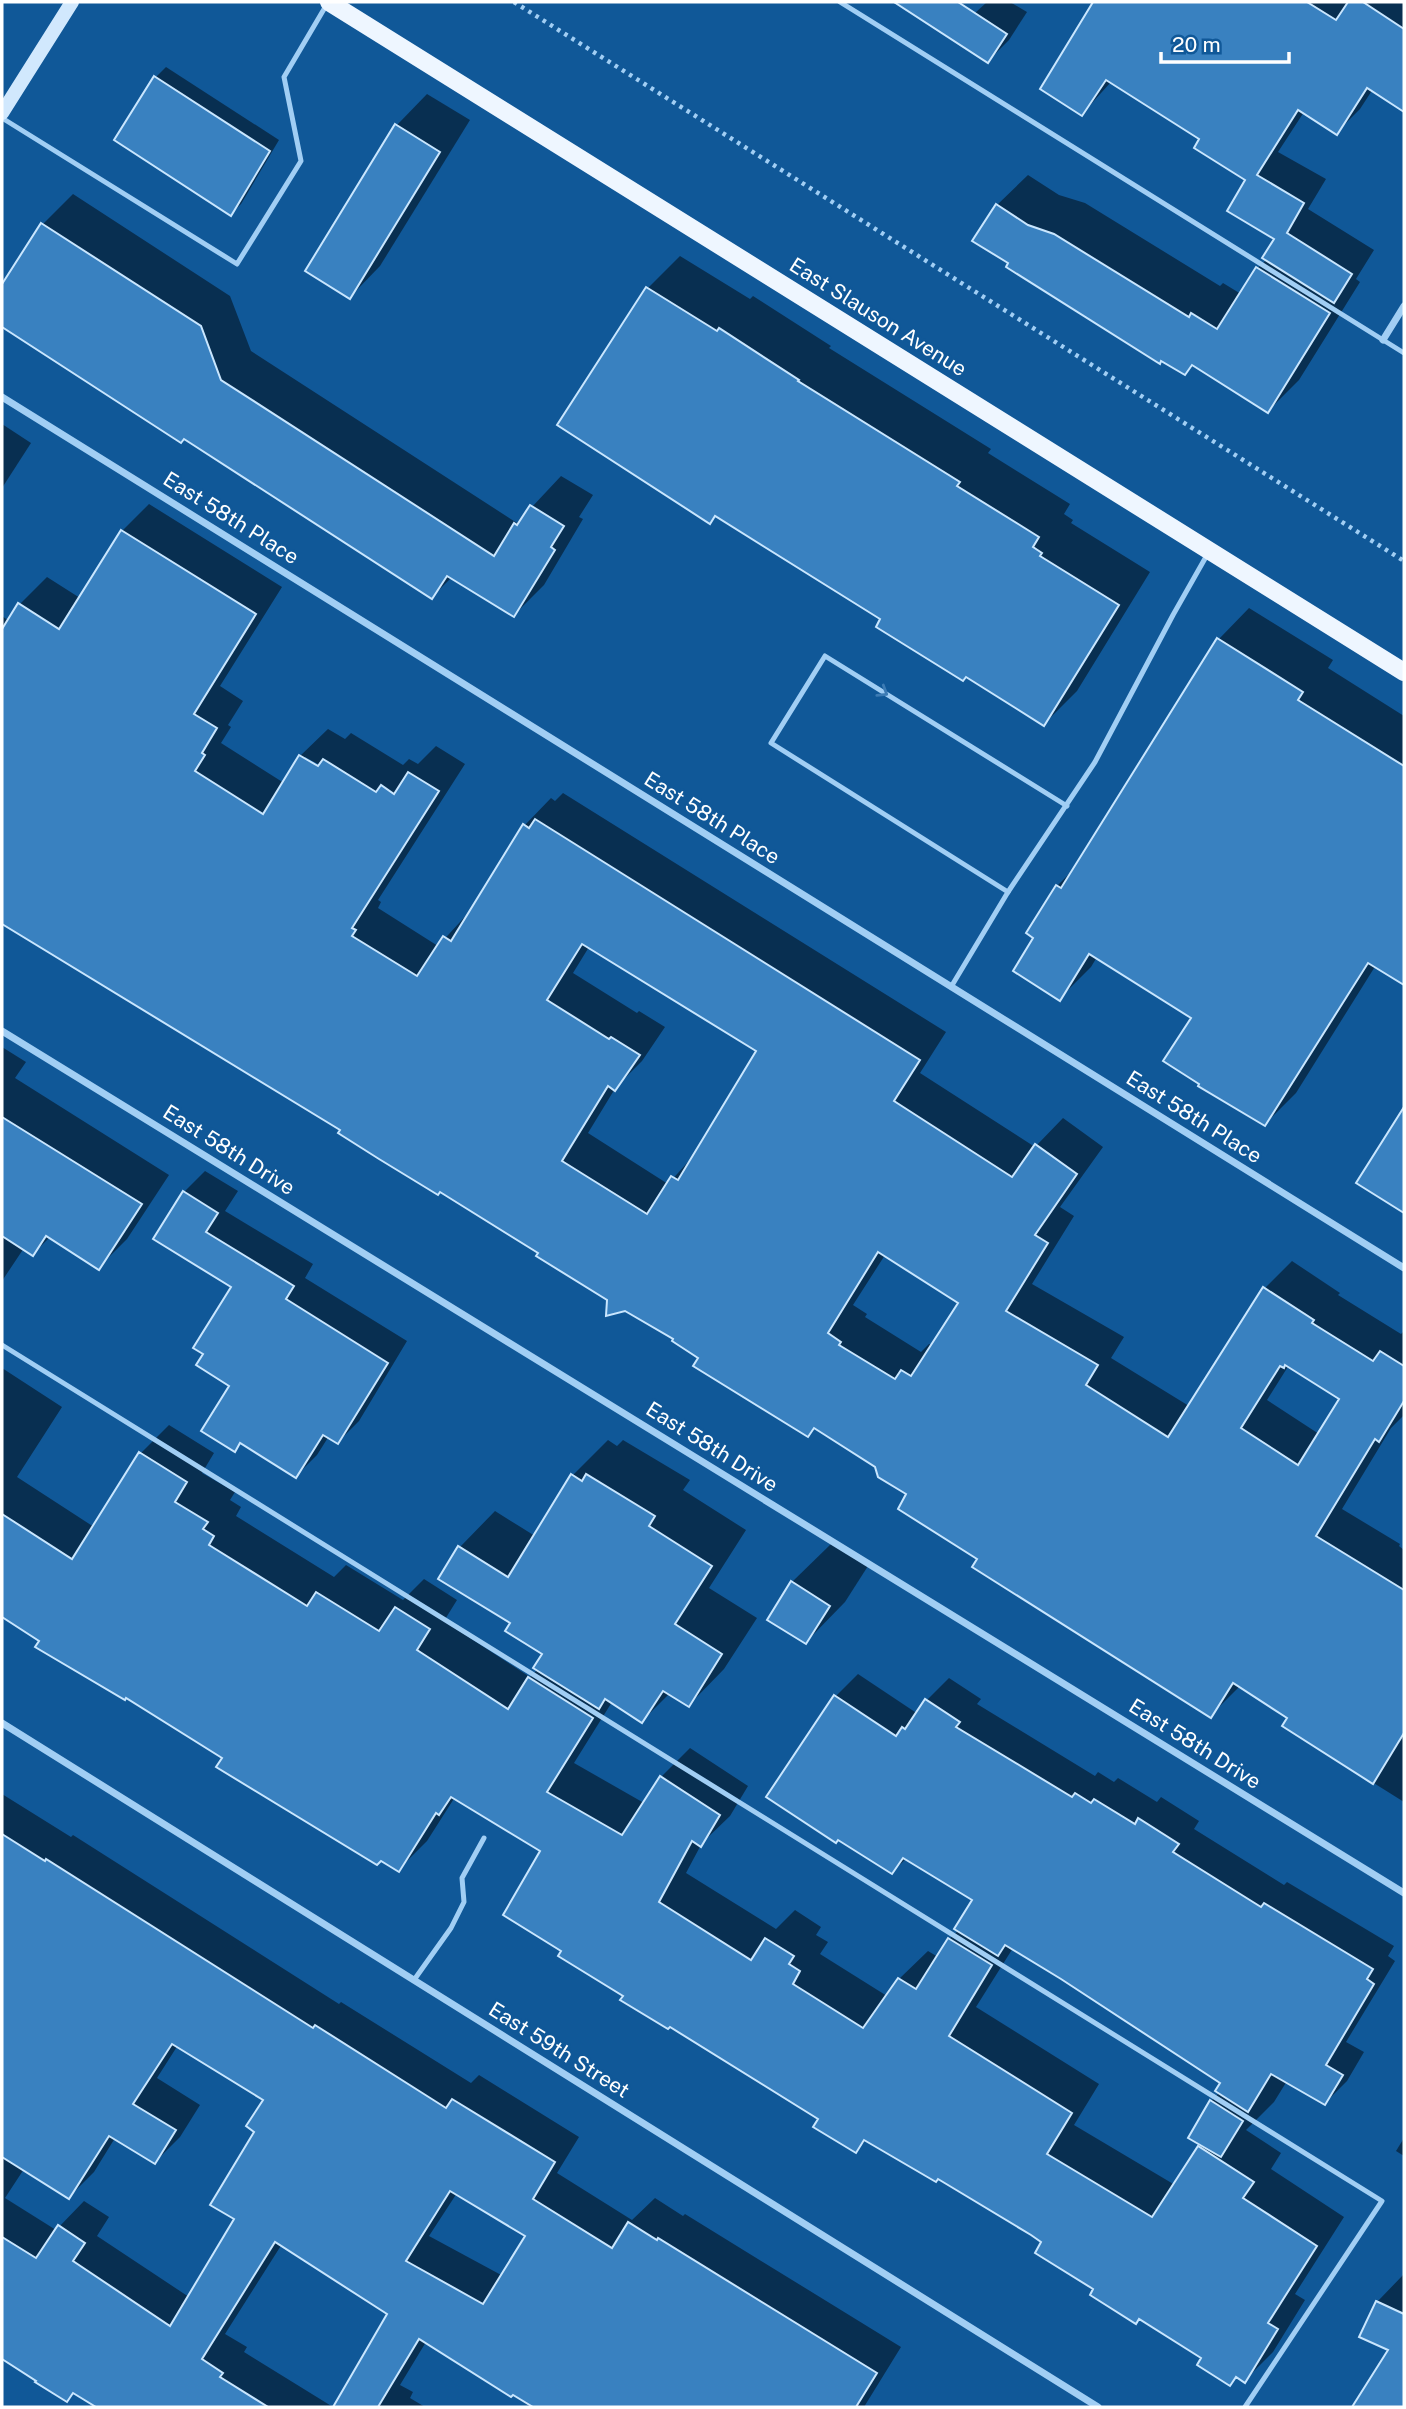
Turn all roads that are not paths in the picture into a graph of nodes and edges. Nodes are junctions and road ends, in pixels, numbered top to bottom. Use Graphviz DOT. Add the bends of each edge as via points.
graph roads {
  1 [pos="72,2"];
  2 [pos="328,2"];
  3 [pos="841,2"];
  4 [pos="2,113"];
  5 [pos="2,118"];
  6 [pos="1404,306"];
  7 [pos="1383,340"];
  8 [pos="1404,353"];
  9 [pos="2,397"];
  10 [pos="1210,551"];
  11 [pos="1404,672"];
  12 [pos="1067,806"];
  13 [pos="1007,892"];
  14 [pos="951,987"];
  15 [pos="2,1031"];
  16 [pos="1404,1268"];
  17 [pos="2,1345"];
  18 [pos="2,1723"];
  19 [pos="484,1838"];
  20 [pos="1404,1892"];
  21 [pos="414,1980"];
  22 [pos="1098,2407"];
  23 [pos="1245,2407"];
  1 -- 4 [label="street"];
  2 -- 5 [label="lane" via="284,78 301,161 237,264"];
  2 -- 10 [label="main road, East Slauson Avenue"];
  3 -- 7 [label="lane"];
  6 -- 7 [label="street"];
  7 -- 8 [label="lane"];
  9 -- 14 [label="street, East 58th Place"];
  10 -- 11 [label="main road, East Slauson Avenue"];
  10 -- 12 [label="lane"];
  12 -- 13 [label="lane"];
  13 -- 12 [label="lane, one-way" via="771,743 825,656"];
  13 -- 14 [label="lane"];
  14 -- 16 [label="street, East 58th Place"];
  15 -- 20 [label="street, East 58th Drive"];
  17 -- 23 [label="lane" via="1382,2201"];
  18 -- 21 [label="street, East 59th Street"];
  19 -- 21 [label="lane" via="462,1878 464,1902"];
  21 -- 22 [label="street, East 59th Street"];
}
